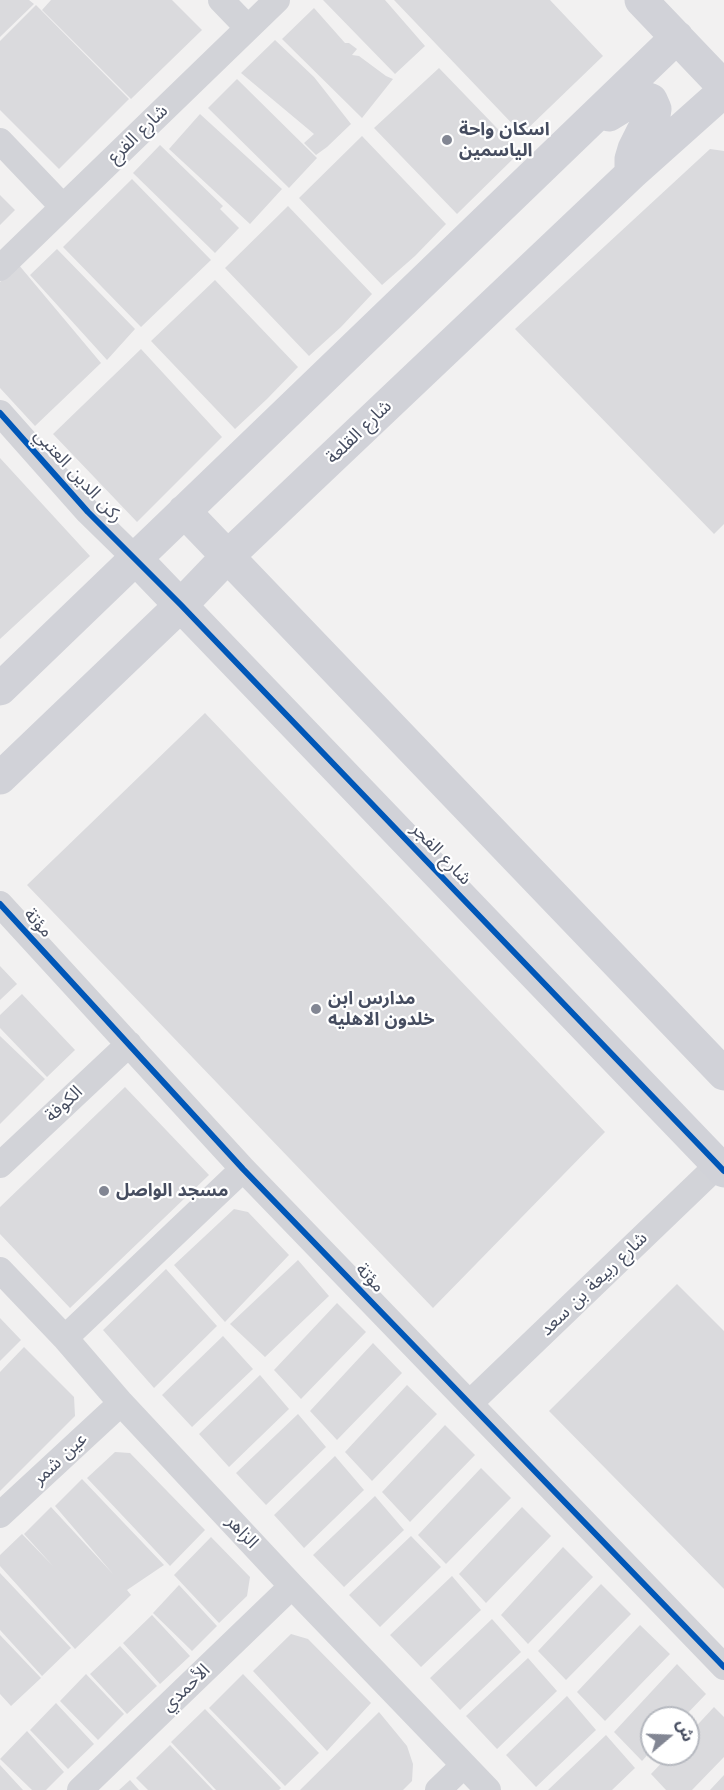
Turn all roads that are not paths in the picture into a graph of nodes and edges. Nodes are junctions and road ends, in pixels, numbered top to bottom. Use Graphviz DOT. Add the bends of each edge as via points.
graph roads {
  1 [pos="221,0"];
  2 [pos="277,0"];
  3 [pos="641,0"];
  4 [pos="248,28"];
  5 [pos="677,37"];
  6 [pos="724,89"];
  7 [pos="587,124"];
  8 [pos="0,141"];
  9 [pos="631,174"];
  10 [pos="63,207"];
  11 [pos="0,268"];
  12 [pos="0,413"];
  13 [pos="184,511"];
  14 [pos="227,556"];
  15 [pos="135,558"];
  16 [pos="181,605"];
  17 [pos="0,689"];
  18 [pos="0,778"];
  19 [pos="0,904"];
  20 [pos="129,1044"];
  21 [pos="724,1074"];
  22 [pos="0,1165"];
  23 [pos="243,1168"];
  24 [pos="721,1168"];
  25 [pos="0,1270"];
  26 [pos="65,1338"];
  27 [pos="121,1403"];
  28 [pos="470,1403"];
  29 [pos="0,1515"];
  30 [pos="292,1586"];
  31 [pos="724,1667"];
  32 [pos="464,1765"];
  33 [pos="80,1790"];
  34 [pos="438,1790"];
  35 [pos="488,1790"];
  1 -- 4 [label="street"];
  2 -- 4 [label="street, شارع الفرع"];
  3 -- 5 [label="street"];
  4 -- 10 [label="street, شارع الفرع"];
  5 -- 6 [label="street"];
  5 -- 7 [label="street"];
  6 -- 9 [label="street, شارع القلعة"];
  7 -- 9 [label="street" via="640,96 651,100 655,109 653,122 634,149"];
  7 -- 13 [label="street"];
  8 -- 10 [label="street"];
  9 -- 14 [label="street, شارع القلعة"];
  10 -- 11 [label="street, شارع الفرع"];
  12 -- 15 [label="street, ركن الدين العتبي" via="88,512"];
  13 -- 14 [label="street"];
  13 -- 15 [label="street"];
  14 -- 16 [label="street, شارع القلعة"];
  14 -- 21 [label="street"];
  15 -- 16 [label="street, شارع الفجر"];
  15 -- 17 [label="street"];
  16 -- 18 [label="street, شارع القلعة"];
  16 -- 24 [label="street, شارع الفجر"];
  19 -- 20 [label="street, مؤتة"];
  20 -- 22 [label="street, الكوفة"];
  20 -- 23 [label="street, مؤتة"];
  23 -- 26 [label="street"];
  23 -- 28 [label="street, مؤتة"];
  24 -- 28 [label="street, شارع ربيعة بن سعد"];
  25 -- 26 [label="street, الزاهر"];
  26 -- 27 [label="street, الزاهر"];
  27 -- 29 [label="street, عين شمر"];
  27 -- 30 [label="street, الزاهر"];
  28 -- 31 [label="street, مؤتة"];
  30 -- 32 [label="street, الزاهر"];
  30 -- 33 [label="street, الأحمدي"];
  32 -- 34 [label="street"];
  32 -- 35 [label="street, الزاهر"];
}
